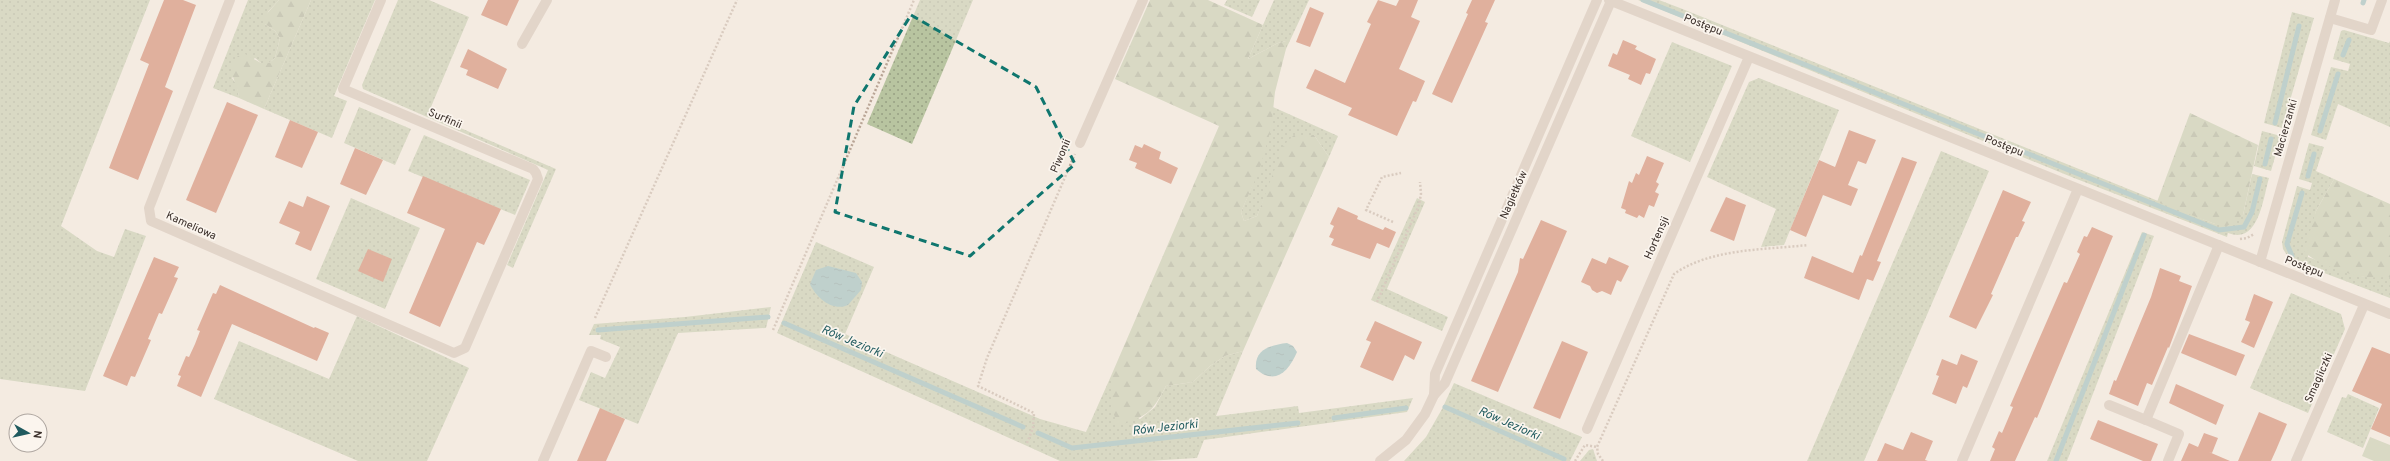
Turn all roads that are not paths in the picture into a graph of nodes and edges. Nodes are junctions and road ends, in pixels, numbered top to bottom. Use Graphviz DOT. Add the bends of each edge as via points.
graph roads {
  1 [pos="230,0"];
  2 [pos="381,0"];
  3 [pos="547,0"];
  4 [pos="1143,0"];
  5 [pos="1597,0"];
  6 [pos="2335,0"];
  7 [pos="2382,0"];
  8 [pos="1610,1"];
  9 [pos="2330,18"];
  10 [pos="522,44"];
  11 [pos="1749,57"];
  12 [pos="1080,143"];
  13 [pos="2078,189"];
  14 [pos="2218,245"];
  15 [pos="502,262"];
  16 [pos="2260,262"];
  17 [pos="2364,305"];
  18 [pos="2390,314"];
  19 [pos="606,357"];
  20 [pos="1434,395"];
  21 [pos="2110,405"];
  22 [pos="2146,420"];
  23 [pos="1587,429"];
  24 [pos="543,461"];
  25 [pos="1380,461"];
  26 [pos="1962,461"];
  27 [pos="2168,461"];
  28 [pos="2296,461"];
  1 -- 15 [label="street, Kameliowa" via="149,208 151,221 454,353 465,348"];
  2 -- 15 [label="street, Surfinii" via="343,89 536,172 538,179"];
  3 -- 10 [label="street"];
  4 -- 12 [label="street, Piwonii"];
  5 -- 20 [label="street, Nagietków" via="1435,374"];
  6 -- 9 [label="street, Macierzanki"];
  7 -- 9 [label="street" via="2371,30"];
  8 -- 11 [label="street, Postępu"];
  8 -- 20 [label="street, Nagietków" via="1447,379"];
  9 -- 16 [label="street, Macierzanki"];
  11 -- 13 [label="street, Postępu"];
  11 -- 23 [label="street, Hortensji"];
  13 -- 14 [label="street, Postępu"];
  13 -- 26 [label="street"];
  14 -- 16 [label="street, Postępu"];
  14 -- 22 [label="street"];
  16 -- 17 [label="street, Postępu"];
  17 -- 18 [label="street, Postępu"];
  17 -- 28 [label="street, Smagliczki"];
  19 -- 24 [label="street" via="591,351"];
  20 -- 25 [label="street, Nagietków" via="1425,414 1406,440"];
  21 -- 22 [label="street"];
  22 -- 27 [label="street" via="2179,434"];
}
